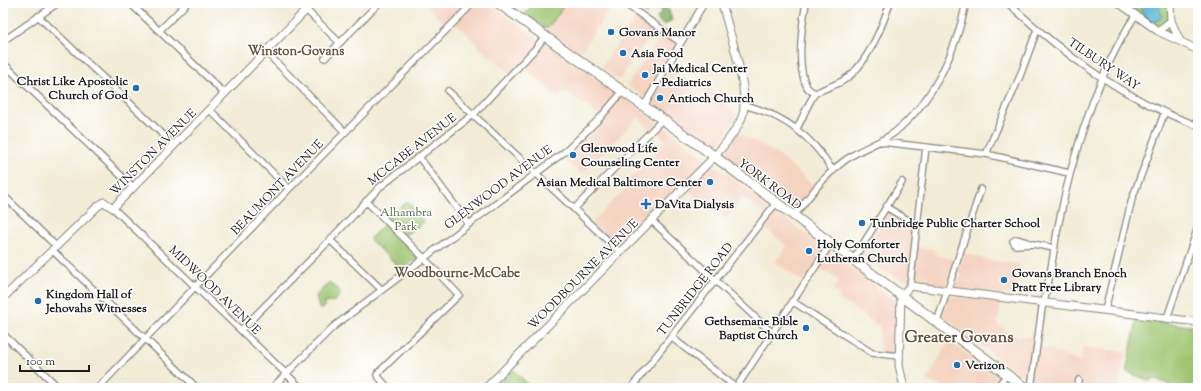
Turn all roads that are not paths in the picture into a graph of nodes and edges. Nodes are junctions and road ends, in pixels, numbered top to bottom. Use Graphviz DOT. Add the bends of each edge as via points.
graph roads {
  1 [pos="58,3"];
  2 [pos="130,3"];
  3 [pos="187,3"];
  4 [pos="299,3"];
  5 [pos="313,3"];
  6 [pos="379,3"];
  7 [pos="474,3"];
  8 [pos="498,3"];
  9 [pos="624,3"];
  10 [pos="704,3"];
  11 [pos="722,3"];
  12 [pos="806,3"];
  13 [pos="890,3"];
  14 [pos="966,3"];
  15 [pos="1008,3"];
  16 [pos="1119,3"];
  17 [pos="1170,3"];
  18 [pos="306,10"];
  19 [pos="38,16"];
  20 [pos="1135,16"];
  21 [pos="1171,21"];
  22 [pos="1037,30"];
  23 [pos="1158,31"];
  24 [pos="160,32"];
  25 [pos="545,36"];
  26 [pos="3,41"];
  27 [pos="1180,41"];
  28 [pos="680,42"];
  29 [pos="340,43"];
  30 [pos="1198,50"];
  31 [pos="266,52"];
  32 [pos="325,58"];
  33 [pos="3,63"];
  34 [pos="1103,79"];
  35 [pos="448,91"];
  36 [pos="623,91"];
  37 [pos="225,94"];
  38 [pos="815,94"];
  39 [pos="744,105"];
  40 [pos="644,106"];
  41 [pos="210,110"];
  42 [pos="474,114"];
  43 [pos="1164,114"];
  44 [pos="663,119"];
  45 [pos="1198,126"];
  46 [pos="797,128"];
  47 [pos="345,132"];
  48 [pos="882,142"];
  49 [pos="174,145"];
  50 [pos="926,147"];
  51 [pos="986,154"];
  52 [pos="419,157"];
  53 [pos="714,157"];
  54 [pos="833,171"];
  55 [pos="535,173"];
  56 [pos="1069,173"];
  57 [pos="902,182"];
  58 [pos="133,187"];
  59 [pos="289,189"];
  60 [pos="981,189"];
  61 [pos="3,195"];
  62 [pos="366,201"];
  63 [pos="776,203"];
  64 [pos="886,207"];
  65 [pos="113,208"];
  66 [pos="574,208"];
  67 [pos="794,216"];
  68 [pos="651,220"];
  69 [pos="468,223"];
  70 [pos="918,226"];
  71 [pos="1198,227"];
  72 [pos="330,240"];
  73 [pos="831,243"];
  74 [pos="1032,244"];
  75 [pos="54,248"];
  76 [pos="1054,248"];
  77 [pos="620,252"];
  78 [pos="423,258"];
  79 [pos="853,260"];
  80 [pos="715,280"];
  81 [pos="195,286"];
  82 [pos="910,286"];
  83 [pos="382,290"];
  84 [pos="948,292"];
  85 [pos="901,296"];
  86 [pos="3,298"];
  87 [pos="792,301"];
  88 [pos="1044,303"];
  89 [pos="1105,310"];
  90 [pos="1167,318"];
  91 [pos="937,322"];
  92 [pos="1198,322"];
  93 [pos="241,330"];
  94 [pos="772,333"];
  95 [pos="3,334"];
  96 [pos="671,337"];
  97 [pos="144,338"];
  98 [pos="899,356"];
  99 [pos="286,374"];
  100 [pos="1007,374"];
  101 [pos="1079,380"];
  102 [pos="635,387"];
  103 [pos="59,388"];
  104 [pos="98,388"];
  105 [pos="196,388"];
  106 [pos="272,388"];
  107 [pos="301,388"];
  108 [pos="388,388"];
  109 [pos="486,388"];
  110 [pos="736,388"];
  111 [pos="904,388"];
  112 [pos="997,388"];
  113 [pos="1025,388"];
  114 [pos="1031,388"];
  115 [pos="1077,388"];
  1 -- 19 [label="street"];
  2 -- 24 [label="street"];
  3 -- 24 [label="street"];
  4 -- 18 [label="street"];
  5 -- 18 [label="street, WINSTON AVENUE"];
  6 -- 29 [label="street"];
  7 -- 47 [label="street, BEAUMONT AVENUE"];
  8 -- 25 [label="main road, YORK ROAD"];
  9 -- 28 [label="street"];
  10 -- 28 [label="street"];
  11 -- 39 [label="street, WOODBOURNE AVENUE" via="738,67"];
  12 -- 38 [label="street" via="802,23 802,61 806,86"];
  13 -- 38 [label="street" via="874,42 853,74"];
  14 -- 48 [label="street" via="953,46 932,91 906,122"];
  15 -- 22 [label="street, TILBURY WAY"];
  16 -- 20 [label="street"];
  17 -- 21 [label="street"];
  18 -- 29 [label="street"];
  18 -- 31 [label="street, WINSTON AVENUE"];
  19 -- 26 [label="street"];
  19 -- 49 [label="street"];
  20 -- 23 [label="street"];
  20 -- 34 [label="street" via="1118,44"];
  21 -- 23 [label="street"];
  21 -- 27 [label="street"];
  22 -- 34 [label="street, TILBURY WAY"];
  22 -- 51 [label="street"];
  23 -- 27 [label="street"];
  24 -- 37 [label="street"];
  25 -- 36 [label="main road, YORK ROAD"];
  25 -- 42 [label="street, MCCABE AVENUE"];
  27 -- 30 [label="street"];
  28 -- 40 [label="street"];
  29 -- 32 [label="street"];
  31 -- 37 [label="street, WINSTON AVENUE"];
  31 -- 47 [label="street"];
  33 -- 58 [label="street"];
  34 -- 43 [label="street, TILBURY WAY"];
  34 -- 56 [label="street"];
  35 -- 42 [label="street"];
  36 -- 40 [label="main road, YORK ROAD"];
  36 -- 55 [label="street, GLENWOOD AVENUE" via="582,136"];
  37 -- 41 [label="street, WINSTON AVENUE"];
  38 -- 46 [label="street"];
  39 -- 46 [label="street" via="773,114"];
  39 -- 53 [label="street, WOODBOURNE AVENUE" via="742,118 737,127"];
  40 -- 44 [label="main road, YORK ROAD"];
  41 -- 49 [label="street, WINSTON AVENUE"];
  41 -- 59 [label="street"];
  42 -- 52 [label="street, MCCABE AVENUE"];
  42 -- 55 [label="street"];
  43 -- 45 [label="street, TILBURY WAY"];
  43 -- 89 [label="street" via="1132,200"];
  44 -- 53 [label="main road, YORK ROAD"];
  44 -- 66 [label="street"];
  46 -- 54 [label="street" via="819,150"];
  47 -- 59 [label="street, BEAUMONT AVENUE"];
  48 -- 50 [label="street"];
  48 -- 54 [label="street" via="852,156"];
  49 -- 58 [label="street, WINSTON AVENUE"];
  50 -- 51 [label="street"];
  50 -- 70 [label="street"];
  51 -- 56 [label="street"];
  52 -- 62 [label="street, MCCABE AVENUE"];
  52 -- 69 [label="street"];
  53 -- 63 [label="main road, YORK ROAD"];
  53 -- 68 [label="street, WOODBOURNE AVENUE"];
  54 -- 67 [label="street" via="818,185"];
  55 -- 66 [label="street"];
  55 -- 69 [label="street, GLENWOOD AVENUE"];
  56 -- 76 [label="street"];
  57 -- 64 [label="street"];
  58 -- 65 [label="street, WINSTON AVENUE"];
  59 -- 81 [label="street, BEAUMONT AVENUE"];
  60 -- 84 [label="street"];
  61 -- 75 [label="street"];
  62 -- 72 [label="street, MCCABE AVENUE"];
  62 -- 78 [label="street"];
  63 -- 67 [label="main road, YORK ROAD"];
  63 -- 80 [label="street, TUNBRIDGE ROAD"];
  64 -- 70 [label="street"];
  64 -- 79 [label="street"];
  65 -- 75 [label="street, WINSTON AVENUE" via="107,203 102,203"];
  65 -- 81 [label="street, MIDWOOD AVENUE"];
  66 -- 77 [label="street"];
  67 -- 73 [label="main road, YORK ROAD"];
  68 -- 77 [label="street, WOODBOURNE AVENUE"];
  68 -- 80 [label="street"];
  69 -- 78 [label="street, GLENWOOD AVENUE"];
  70 -- 82 [label="street"];
  71 -- 90 [label="street"];
  72 -- 83 [label="street"];
  72 -- 93 [label="street, MCCABE AVENUE"];
  73 -- 79 [label="main road, YORK ROAD"];
  73 -- 87 [label="street"];
  74 -- 76 [label="street"];
  75 -- 86 [label="street, WINSTON AVENUE"];
  75 -- 97 [label="street"];
  76 -- 88 [label="street"];
  77 -- 109 [label="street, WOODBOURNE AVENUE"];
  78 -- 83 [label="street, GLENWOOD AVENUE"];
  78 -- 108 [label="street" via="459,295 377,376"];
  79 -- 85 [label="main road, YORK ROAD"];
  80 -- 94 [label="street"];
  80 -- 96 [label="street, TUNBRIDGE ROAD"];
  81 -- 93 [label="street, MIDWOOD AVENUE"];
  81 -- 97 [label="street, BEAUMONT AVENUE"];
  82 -- 84 [label="street"];
  82 -- 85 [label="street"];
  83 -- 99 [label="street, GLENWOOD AVENUE" via="333,327"];
  84 -- 88 [label="street"];
  84 -- 91 [label="street"];
  85 -- 91 [label="main road, YORK ROAD"];
  85 -- 98 [label="street"];
  87 -- 94 [label="street"];
  87 -- 98 [label="street" via="872,353"];
  88 -- 89 [label="street"];
  88 -- 114 [label="street"];
  89 -- 90 [label="street"];
  90 -- 92 [label="street"];
  91 -- 100 [label="main road, YORK ROAD"];
  93 -- 99 [label="street, MIDWOOD AVENUE"];
  94 -- 110 [label="street"];
  95 -- 103 [label="street"];
  96 -- 102 [label="street, TUNBRIDGE ROAD"];
  96 -- 110 [label="street"];
  97 -- 104 [label="street, BEAUMONT AVENUE"];
  97 -- 105 [label="street"];
  98 -- 111 [label="street"];
  99 -- 106 [label="street, GLENWOOD AVENUE"];
  99 -- 107 [label="street, MIDWOOD AVENUE"];
  100 -- 112 [label="street"];
  100 -- 113 [label="main road, YORK ROAD"];
  101 -- 115 [label="street"];
}
